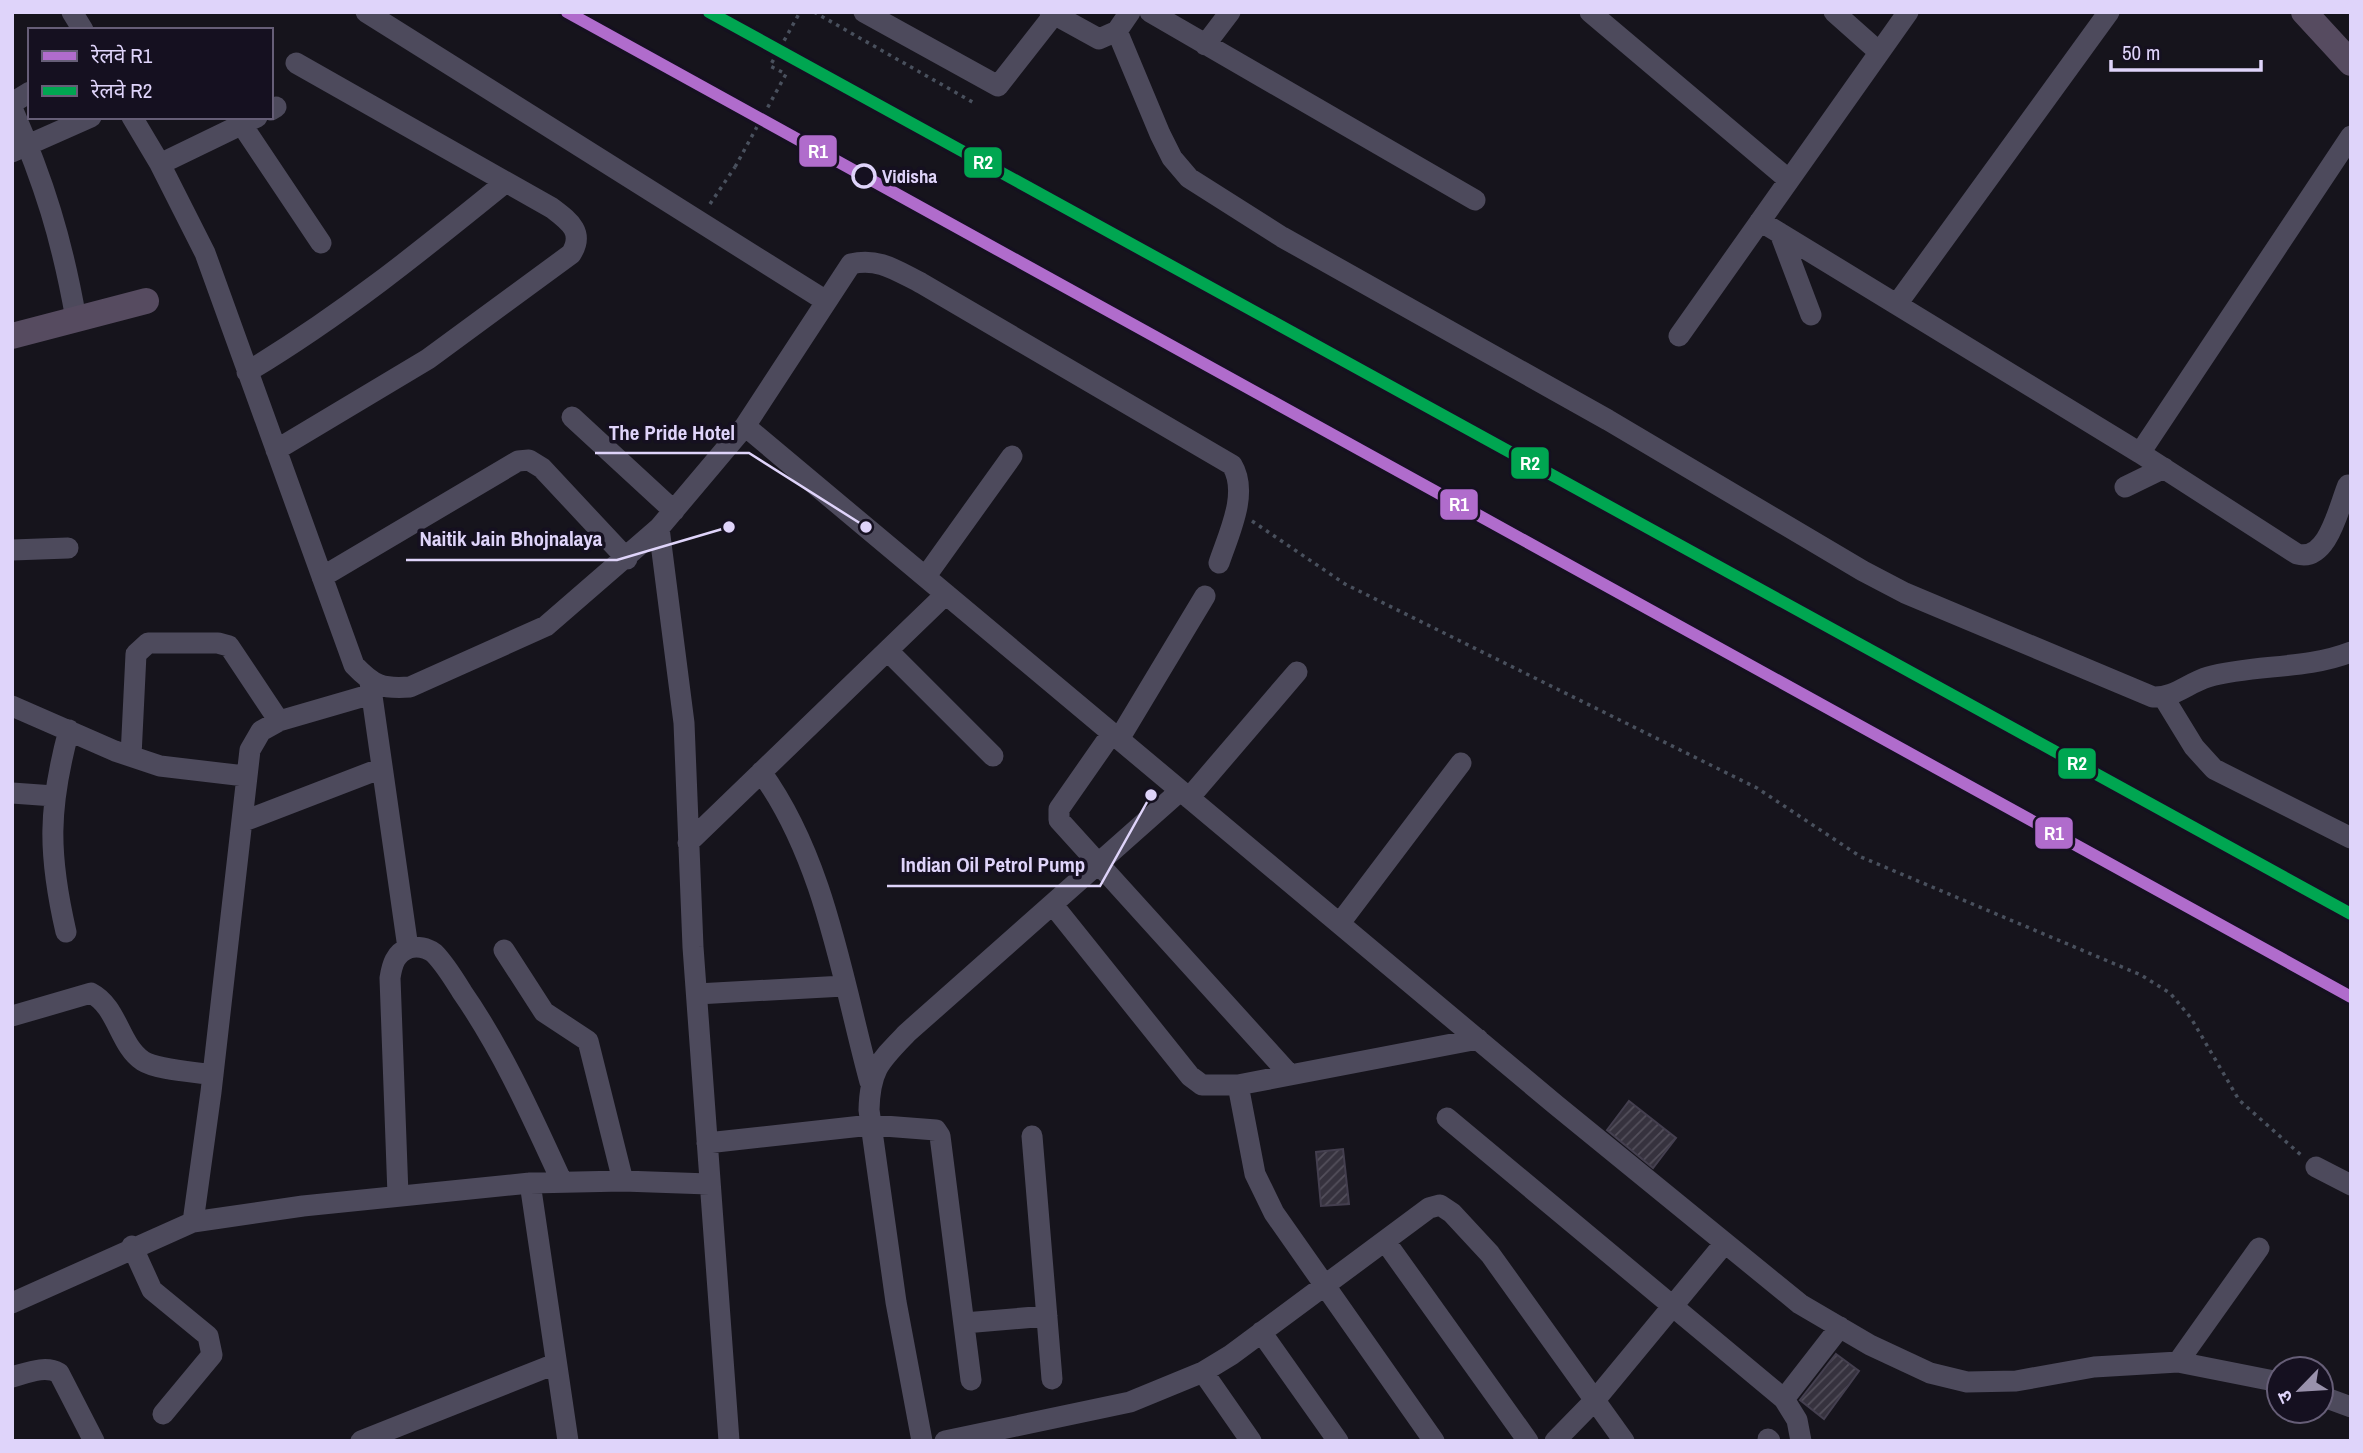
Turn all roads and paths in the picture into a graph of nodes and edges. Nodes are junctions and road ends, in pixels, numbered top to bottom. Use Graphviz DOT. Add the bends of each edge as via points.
graph roads {
  1 [pos="72,12"];
  2 [pos="366,12"];
  3 [pos="800,12"];
  4 [pos="814,12"];
  5 [pos="864,12"];
  6 [pos="1130,12"];
  7 [pos="1150,12"];
  8 [pos="1230,12"];
  9 [pos="1590,12"];
  10 [pos="1834,12"];
  11 [pos="1908,12"];
  12 [pos="2109,12"];
  13 [pos="2304,12"];
  14 [pos="1053,13"];
  15 [pos="82,28"];
  16 [pos="1117,31"];
  17 [pos="1205,45"];
  18 [pos="1879,52"];
  19 [pos="2349,57"];
  20 [pos="296,63"];
  21 [pos="28,93"];
  22 [pos="976,104"];
  23 [pos="12,105"];
  24 [pos="86,119"];
  25 [pos="133,119"];
  26 [pos="249,121"];
  27 [pos="2351,136"];
  28 [pos="20,148"];
  29 [pos="160,164"];
  30 [pos="1789,180"];
  31 [pos="506,182"];
  32 [pos="1475,200"];
  33 [pos="699,220"];
  34 [pos="1760,221"];
  35 [pos="1780,233"];
  36 [pos="321,243"];
  37 [pos="146,301"];
  38 [pos="826,301"];
  39 [pos="1897,304"];
  40 [pos="1811,315"];
  41 [pos="76,319"];
  42 [pos="12,336"];
  43 [pos="1679,336"];
  44 [pos="247,372"];
  45 [pos="572,417"];
  46 [pos="745,426"];
  47 [pos="276,450"];
  48 [pos="2140,453"];
  49 [pos="1012,456"];
  50 [pos="2164,468"];
  51 [pos="2348,485"];
  52 [pos="2125,487"];
  53 [pos="674,511"];
  54 [pos="1235,511"];
  55 [pos="660,528"];
  56 [pos="68,548"];
  57 [pos="12,550"];
  58 [pos="627,559"];
  59 [pos="1219,563"];
  60 [pos="926,576"];
  61 [pos="322,577"];
  62 [pos="946,594"];
  63 [pos="1205,596"];
  64 [pos="888,650"];
  65 [pos="2351,652"];
  66 [pos="1297,672"];
  67 [pos="371,688"];
  68 [pos="2164,698"];
  69 [pos="12,706"];
  70 [pos="279,721"];
  71 [pos="69,730"];
  72 [pos="1115,736"];
  73 [pos="131,756"];
  74 [pos="993,756"];
  75 [pos="1461,763"];
  76 [pos="383,768"];
  77 [pos="761,772"];
  78 [pos="245,776"];
  79 [pos="12,793"];
  80 [pos="1185,794"];
  81 [pos="54,796"];
  82 [pos="244,821"];
  83 [pos="2351,838"];
  84 [pos="688,843"];
  85 [pos="1100,863"];
  86 [pos="1053,905"];
  87 [pos="1340,923"];
  88 [pos="66,932"];
  89 [pos="408,948"];
  90 [pos="504,950"];
  91 [pos="844,986"];
  92 [pos="697,994"];
  93 [pos="12,1016"];
  94 [pos="1478,1039"];
  95 [pos="213,1075"];
  96 [pos="1290,1075"];
  97 [pos="870,1082"];
  98 [pos="1238,1085"];
  99 [pos="1447,1118"];
  100 [pos="872,1125"];
  101 [pos="1032,1136"];
  102 [pos="708,1143"];
  103 [pos="2316,1167"];
  104 [pos="623,1181"];
  105 [pos="562,1182"];
  106 [pos="530,1183"];
  107 [pos="709,1184"];
  108 [pos="2351,1185"];
  109 [pos="398,1195"];
  110 [pos="193,1222"];
  111 [pos="1385,1241"];
  112 [pos="1724,1244"];
  113 [pos="132,1247"];
  114 [pos="2259,1248"];
  115 [pos="1324,1284"];
  116 [pos="12,1303"];
  117 [pos="1673,1306"];
  118 [pos="1047,1316"];
  119 [pos="964,1323"];
  120 [pos="1840,1327"];
  121 [pos="1261,1332"];
  122 [pos="2178,1362"];
  123 [pos="555,1364"];
  124 [pos="1203,1371"];
  125 [pos="12,1377"];
  126 [pos="1052,1379"];
  127 [pos="2265,1379"];
  128 [pos="971,1380"];
  129 [pos="1784,1399"];
  130 [pos="1595,1400"];
  131 [pos="163,1414"];
  132 [pos="94,1441"];
  133 [pos="362,1441"];
  134 [pos="568,1441"];
  135 [pos="729,1441"];
  136 [pos="922,1441"];
  137 [pos="945,1441"];
  138 [pos="1251,1441"];
  139 [pos="1338,1441"];
  140 [pos="1434,1441"];
  141 [pos="1528,1441"];
  142 [pos="1555,1441"];
  143 [pos="1624,1441"];
  144 [pos="1801,1441"];
  1 -- 15 [label="street"];
  2 -- 33 [label="street"];
  3 -- 33 [label="path, bridge" via="770,66 786,75 735,167"];
  4 -- 22 [label="path"];
  5 -- 14 [label="street" via="998,86"];
  6 -- 16 [label="street"];
  7 -- 17 [label="street"];
  8 -- 17 [label="street"];
  9 -- 30 [label="street"];
  10 -- 18 [label="street"];
  11 -- 18 [label="street"];
  12 -- 39 [label="street"];
  13 -- 19 [label="main road"];
  14 -- 16 [label="street" via="1098,39"];
  16 -- 68 [label="street" via="1172,158 1189,178 1282,237 1905,593"];
  17 -- 32 [label="street"];
  18 -- 30 [label="street"];
  20 -- 31 [label="street"];
  21 -- 23 [label="street"];
  23 -- 28 [label="street"];
  24 -- 28 [label="street"];
  25 -- 29 [label="street"];
  26 -- 29 [label="street"];
  26 -- 36 [label="street"];
  27 -- 48 [label="street"];
  28 -- 41 [label="street" via="64,249"];
  29 -- 44 [label="street" via="205,253"];
  30 -- 34 [label="street"];
  31 -- 44 [label="street" via="372,291"];
  31 -- 47 [label="street" via="570,222 578,244 572,254 428,359"];
  33 -- 38 [label="street"];
  34 -- 35 [label="street"];
  34 -- 43 [label="street"];
  35 -- 39 [label="street"];
  35 -- 40 [label="street"];
  37 -- 41 [label="main road"];
  38 -- 46 [label="street"];
  38 -- 54 [label="street" via="851,264 881,262 1232,465 1240,478"];
  39 -- 48 [label="street"];
  41 -- 42 [label="main road"];
  44 -- 47 [label="street"];
  45 -- 53 [label="street"];
  46 -- 53 [label="street"];
  46 -- 60 [label="street"];
  47 -- 61 [label="street"];
  48 -- 50 [label="street"];
  49 -- 60 [label="street"];
  50 -- 51 [label="street" via="2304,556 2323,544"];
  50 -- 52 [label="street"];
  53 -- 55 [label="street"];
  54 -- 59 [label="street"];
  54 -- 103 [label="path" via="1345,584 1757,788 1861,856 2141,975 2170,993 2191,1018 2239,1100"];
  55 -- 58 [label="street"];
  55 -- 84 [label="street" via="684,723"];
  56 -- 57 [label="street"];
  58 -- 61 [label="street" via="542,468 529,460 497,472"];
  58 -- 67 [label="street" via="546,626 410,687"];
  60 -- 62 [label="street"];
  61 -- 67 [label="street" via="354,665"];
  62 -- 64 [label="street"];
  62 -- 72 [label="street"];
  63 -- 72 [label="street"];
  64 -- 74 [label="street"];
  64 -- 77 [label="street"];
  65 -- 68 [label="street" via="2298,665 2210,677"];
  66 -- 80 [label="street"];
  67 -- 70 [label="street"];
  67 -- 76 [label="street"];
  68 -- 83 [label="street" via="2193,747 2214,769"];
  69 -- 71 [label="street"];
  70 -- 73 [label="street" via="229,646 148,643 136,654"];
  70 -- 78 [label="street" via="261,731 250,750"];
  71 -- 73 [label="street"];
  71 -- 81 [label="street"];
  72 -- 80 [label="street"];
  72 -- 85 [label="street" via="1059,809 1063,829"];
  73 -- 78 [label="street" via="160,766"];
  75 -- 87 [label="street"];
  76 -- 82 [label="street"];
  76 -- 89 [label="street"];
  77 -- 84 [label="street"];
  77 -- 91 [label="street" via="790,815"];
  78 -- 82 [label="street"];
  79 -- 81 [label="street"];
  80 -- 85 [label="street"];
  80 -- 87 [label="street"];
  81 -- 88 [label="street" via="54,882"];
  82 -- 95 [label="street"];
  84 -- 92 [label="street"];
  85 -- 86 [label="street"];
  85 -- 96 [label="street"];
  86 -- 97 [label="street" via="907,1033"];
  86 -- 98 [label="street" via="1189,1076 1202,1085"];
  87 -- 94 [label="street"];
  89 -- 105 [label="street" via="432,951 477,1012 523,1096"];
  89 -- 109 [label="street" via="392,964 390,978"];
  90 -- 104 [label="street" via="544,1012 589,1041"];
  91 -- 92 [label="street"];
  91 -- 97 [label="street"];
  92 -- 102 [label="street"];
  93 -- 95 [label="street" via="91,993 101,999 136,1055 146,1063"];
  94 -- 96 [label="street"];
  94 -- 112 [label="street"];
  95 -- 110 [label="street"];
  96 -- 98 [label="street"];
  97 -- 100 [label="street"];
  98 -- 115 [label="street" via="1255,1174 1274,1213"];
  99 -- 117 [label="street"];
  100 -- 102 [label="street"];
  100 -- 119 [label="street" via="926,1127 940,1136"];
  100 -- 136 [label="street" via="896,1302"];
  101 -- 118 [label="street"];
  102 -- 107 [label="street"];
  103 -- 108 [label="street"];
  104 -- 105 [label="street"];
  104 -- 107 [label="street"];
  105 -- 106 [label="street"];
  106 -- 109 [label="street"];
  106 -- 123 [label="street"];
  107 -- 135 [label="street"];
  109 -- 110 [label="street"];
  110 -- 113 [label="street"];
  111 -- 115 [label="street"];
  111 -- 130 [label="street" via="1429,1208 1440,1205 1452,1213 1490,1254"];
  111 -- 141 [label="street"];
  112 -- 117 [label="street"];
  112 -- 120 [label="street" via="1800,1304"];
  113 -- 116 [label="street"];
  113 -- 131 [label="street" via="152,1290 208,1336 212,1346 212,1356"];
  114 -- 122 [label="street"];
  115 -- 121 [label="street"];
  115 -- 140 [label="street"];
  117 -- 129 [label="street"];
  117 -- 130 [label="street"];
  118 -- 119 [label="street"];
  118 -- 126 [label="street"];
  119 -- 128 [label="street"];
  120 -- 122 [label="street" via="1930,1373 1967,1382 2016,1381 2094,1367"];
  120 -- 129 [label="street"];
  121 -- 124 [label="street"];
  121 -- 139 [label="street"];
  122 -- 127 [label="street"];
  123 -- 133 [label="street"];
  123 -- 134 [label="street"];
  124 -- 137 [label="street" via="1130,1402"];
  124 -- 138 [label="street"];
  125 -- 132 [label="street" via="52,1369 59,1373"];
  129 -- 144 [label="street" via="1797,1420"];
  130 -- 142 [label="street"];
  130 -- 143 [label="street"];
}
